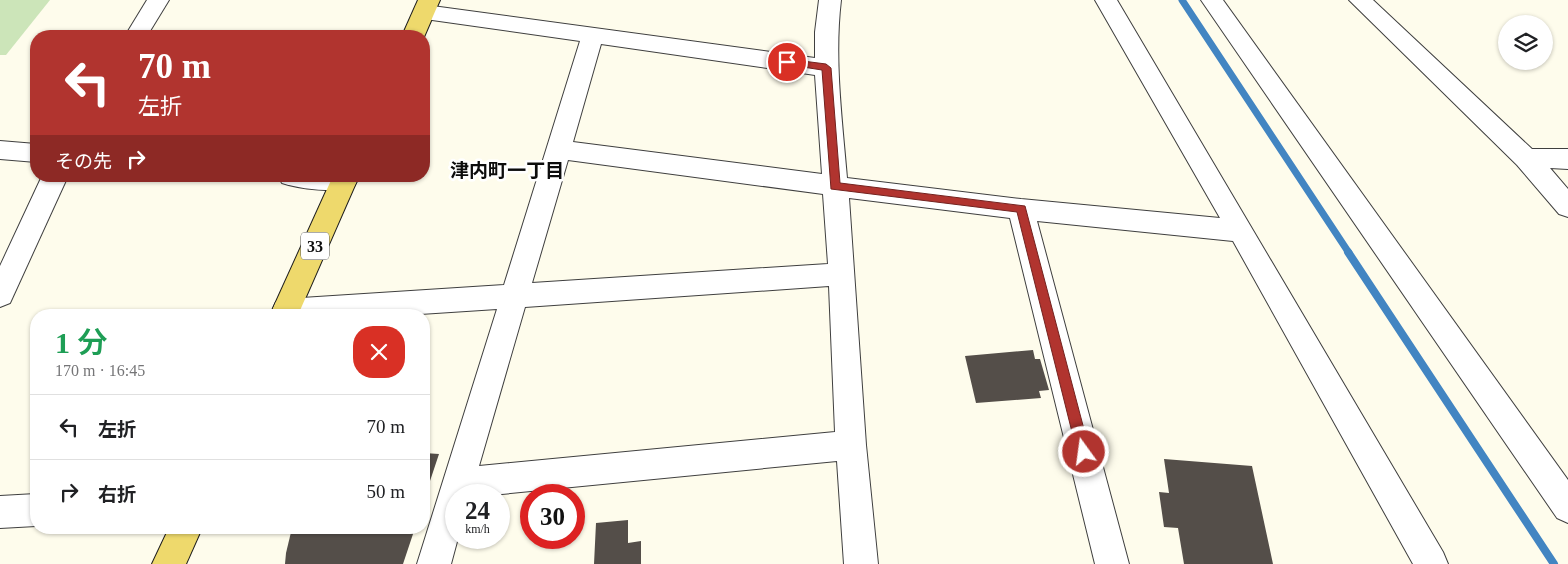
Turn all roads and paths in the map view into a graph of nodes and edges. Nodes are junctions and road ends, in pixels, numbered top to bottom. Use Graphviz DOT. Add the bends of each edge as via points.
graph roads {
  1 [pos="158,0"];
  2 [pos="830,0"];
  3 [pos="1106,0"];
  4 [pos="1212,0"];
  5 [pos="1360,0"];
  6 [pos="427,6"];
  7 [pos="140,30"];
  8 [pos="416,30"];
  9 [pos="593,34"];
  10 [pos="826,68"];
  11 [pos="558,149"];
  12 [pos="0,150"];
  13 [pos="30,152"];
  14 [pos="1526,158"];
  15 [pos="1568,159"];
  16 [pos="53,182"];
  17 [pos="344,182"];
  18 [pos="835,186"];
  19 [pos="1568,207"];
  20 [pos="1021,209"];
  21 [pos="1241,231"];
  22 [pos="842,274"];
  23 [pos="0,295"];
  24 [pos="514,295"];
  25 [pos="287,309"];
  26 [pos="336,309"];
  27 [pos="851,445"];
  28 [pos="458,483"];
  29 [pos="1568,507"];
  30 [pos="30,510"];
  31 [pos="0,512"];
  32 [pos="183,534"];
  33 [pos="169,564"];
  34 [pos="434,564"];
  35 [pos="861,564"];
  36 [pos="1112,564"];
  37 [pos="1431,564"];
  1 -- 7 [label="street"];
  2 -- 10 [label="street"];
  3 -- 21 [label="street"];
  4 -- 29 [label="street"];
  5 -- 14 [label="street"];
  6 -- 8 [label="main road"];
  6 -- 9 [label="street"];
  9 -- 10 [label="street"];
  9 -- 11 [label="street"];
  10 -- 18 [label="street"];
  11 -- 18 [label="street"];
  11 -- 24 [label="street"];
  12 -- 13 [label="street"];
  14 -- 15 [label="street"];
  14 -- 19 [label="street"];
  16 -- 23 [label="street"];
  17 -- 25 [label="main road, 33"];
  18 -- 20 [label="street"];
  18 -- 22 [label="street"];
  20 -- 21 [label="street"];
  20 -- 36 [label="street"];
  21 -- 37 [label="street"];
  22 -- 24 [label="street"];
  22 -- 27 [label="street"];
  24 -- 26 [label="street"];
  24 -- 28 [label="street"];
  27 -- 28 [label="street"];
  27 -- 35 [label="street"];
  28 -- 34 [label="street"];
  30 -- 31 [label="street"];
  32 -- 33 [label="main road"];
}
